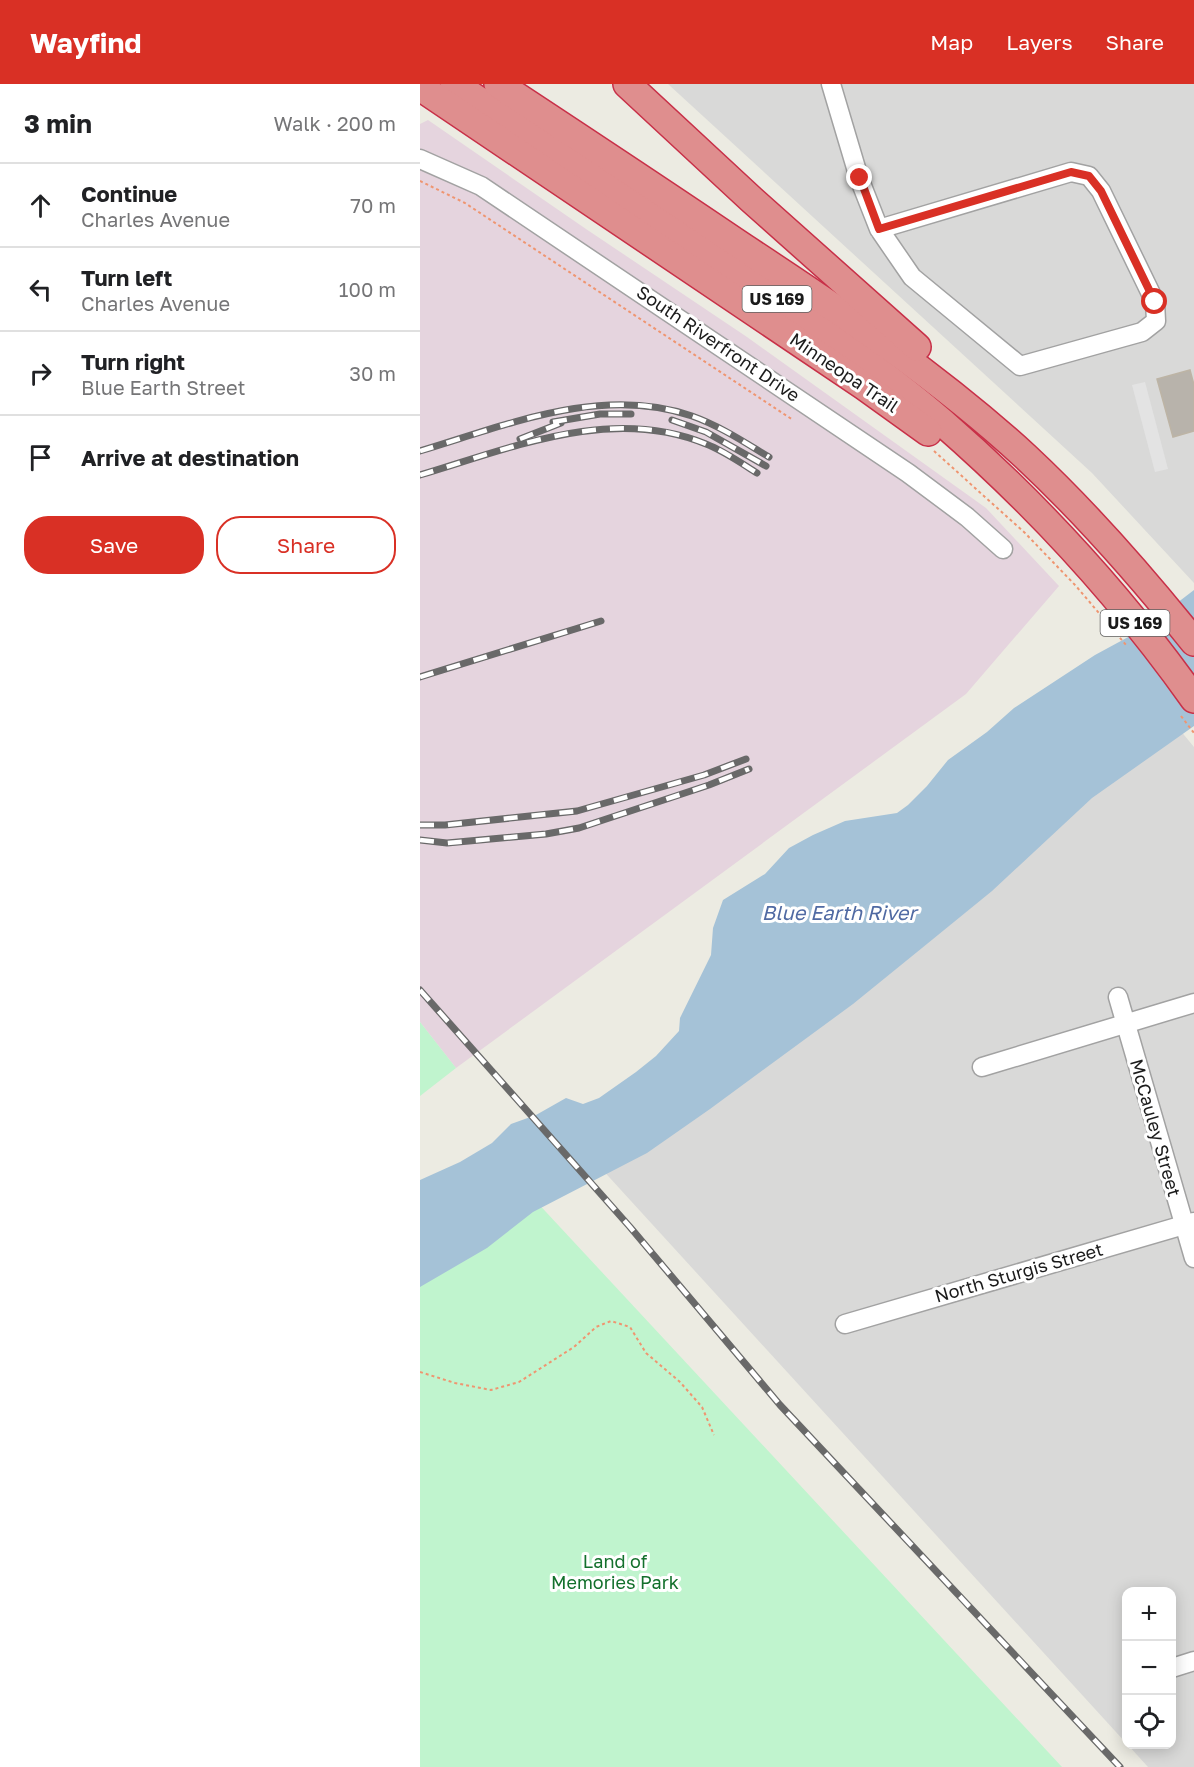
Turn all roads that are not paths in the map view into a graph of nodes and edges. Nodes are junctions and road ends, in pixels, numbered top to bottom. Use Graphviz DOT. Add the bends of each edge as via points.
graph roads {
  1 [pos="454,84"];
  2 [pos="498,84"];
  3 [pos="627,84"];
  4 [pos="831,84"];
  5 [pos="420,87"];
  6 [pos="420,159"];
  7 [pos="879,229"];
  8 [pos="1026,457"];
  9 [pos="1038,513"];
  10 [pos="1003,549"];
  11 [pos="1194,642"];
  12 [pos="1188,707"];
  13 [pos="1118,998"];
  14 [pos="1194,1003"];
  15 [pos="1124,1023"];
  16 [pos="982,1067"];
  17 [pos="1189,1224"];
  18 [pos="1194,1258"];
  19 [pos="845,1324"];
  20 [pos="1194,1661"];
  21 [pos="1176,1667"];
  1 -- 9 [label="highway, US 169" via="809,320 941,422"];
  2 -- 8 [label="highway, US 169" via="849,317 949,392"];
  3 -- 8 [label="highway" via="950,377"];
  4 -- 7 [label="street"];
  5 -- 9 [label="highway" via="864,386"];
  6 -- 10 [label="street, South Riverfront Drive" via="491,192 908,473"];
  7 -- 7 [label="street" via="912,277 1020,366 1142,332 1156,321 1155,302 1101,191 1089,176 1071,172"];
  8 -- 11 [label="highway, US 169" via="1095,525"];
  9 -- 12 [label="highway, US 169" via="1133,621"];
  13 -- 15 [label="street, McCauley Street"];
  14 -- 15 [label="street"];
  15 -- 16 [label="street"];
  15 -- 17 [label="street, McCauley Street"];
  17 -- 18 [label="street, McCauley Street"];
  17 -- 19 [label="street, North Sturgis Street"];
  20 -- 21 [label="street"];
}
